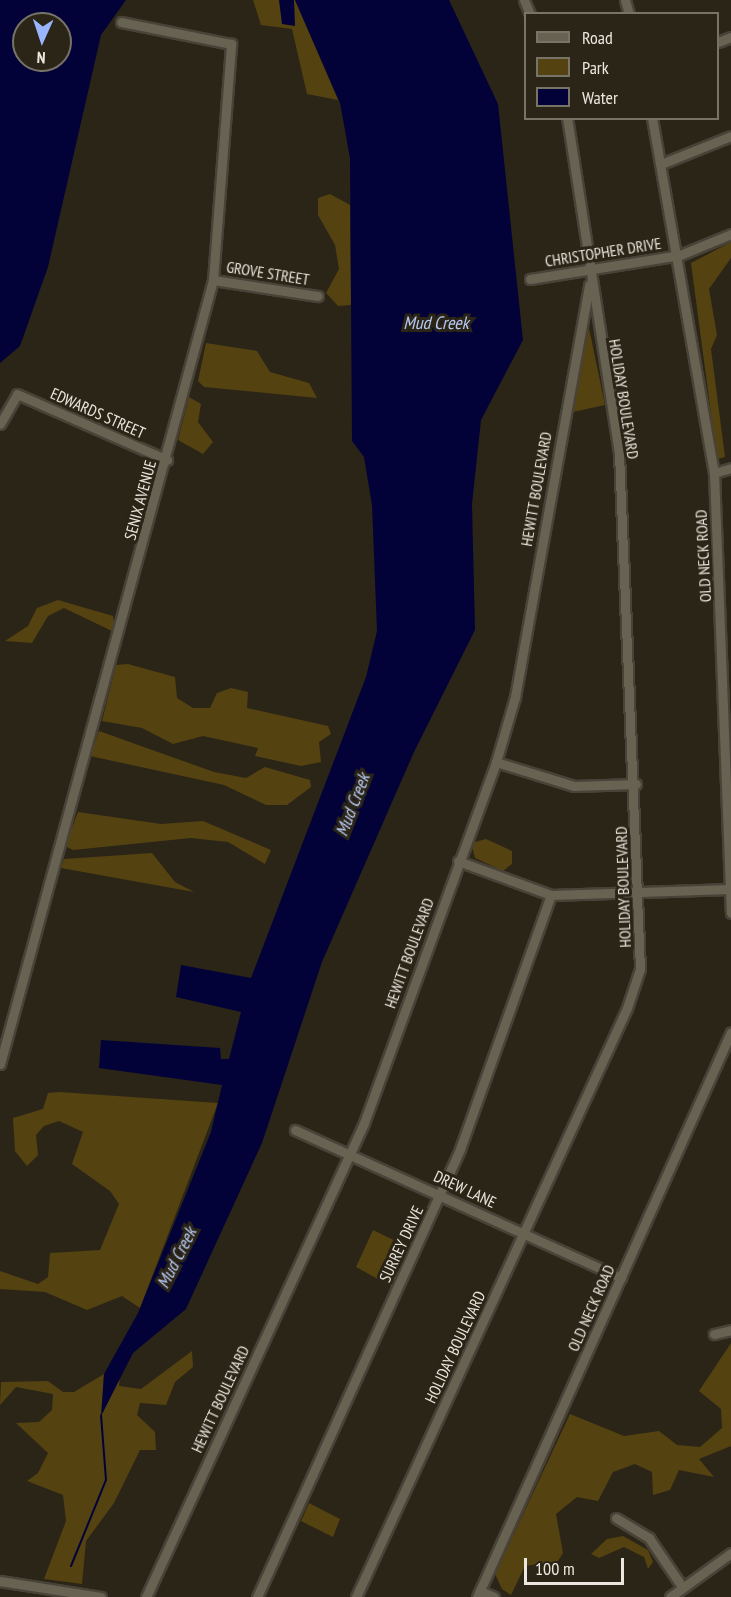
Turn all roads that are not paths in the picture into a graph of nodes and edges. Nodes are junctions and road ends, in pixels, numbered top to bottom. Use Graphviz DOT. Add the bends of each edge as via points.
graph roads {
  1 [pos="121,22"];
  2 [pos="567,120"];
  3 [pos="652,120"];
  4 [pos="731,136"];
  5 [pos="661,164"];
  6 [pos="731,234"];
  7 [pos="680,255"];
  8 [pos="589,271"];
  9 [pos="530,279"];
  10 [pos="213,280"];
  11 [pos="590,284"];
  12 [pos="318,296"];
  13 [pos="0,424"];
  14 [pos="167,460"];
  15 [pos="731,468"];
  16 [pos="714,473"];
  17 [pos="727,683"];
  18 [pos="496,762"];
  19 [pos="636,784"];
  20 [pos="459,861"];
  21 [pos="730,889"];
  22 [pos="637,892"];
  23 [pos="552,895"];
  24 [pos="731,913"];
  25 [pos="731,1032"];
  26 [pos="0,1064"];
  27 [pos="295,1130"];
  28 [pos="350,1153"];
  29 [pos="440,1194"];
  30 [pos="524,1234"];
  31 [pos="621,1278"];
  32 [pos="731,1330"];
  33 [pos="714,1334"];
  34 [pos="616,1518"];
  35 [pos="731,1553"];
  36 [pos="0,1581"];
  37 [pos="683,1588"];
  38 [pos="479,1594"];
  39 [pos="100,1597"];
  40 [pos="146,1597"];
  41 [pos="257,1597"];
  42 [pos="356,1597"];
  43 [pos="494,1597"];
  44 [pos="670,1597"];
  1 -- 10 [label="street, SENIX AVENUE" via="231,44"];
  2 -- 8 [label="street, HOLIDAY BOULEVARD"];
  3 -- 5 [label="street, OLD NECK ROAD"];
  4 -- 5 [label="street"];
  5 -- 7 [label="street, OLD NECK ROAD"];
  6 -- 7 [label="street"];
  7 -- 8 [label="street, CHRISTOPHER DRIVE"];
  7 -- 16 [label="street, OLD NECK ROAD"];
  8 -- 9 [label="street, CHRISTOPHER DRIVE"];
  8 -- 11 [label="street, HOLIDAY BOULEVARD"];
  10 -- 12 [label="street, GROVE STREET"];
  10 -- 14 [label="street, SENIX AVENUE"];
  11 -- 18 [label="street, HEWITT BOULEVARD" via="515,697"];
  11 -- 19 [label="street, HOLIDAY BOULEVARD" via="619,453"];
  13 -- 14 [label="street, EDWARDS STREET" via="17,394"];
  14 -- 26 [label="street, SENIX AVENUE"];
  15 -- 16 [label="street"];
  16 -- 17 [label="street, OLD NECK ROAD"];
  17 -- 21 [label="street, OLD NECK ROAD"];
  18 -- 19 [label="street" via="574,786"];
  18 -- 20 [label="street, HEWITT BOULEVARD"];
  19 -- 22 [label="street, HOLIDAY BOULEVARD"];
  20 -- 23 [label="street"];
  20 -- 28 [label="street, HEWITT BOULEVARD"];
  21 -- 22 [label="street"];
  21 -- 24 [label="street, OLD NECK ROAD"];
  22 -- 23 [label="street"];
  22 -- 30 [label="street, HOLIDAY BOULEVARD" via="637,985"];
  23 -- 29 [label="street, SURREY DRIVE"];
  25 -- 31 [label="street, OLD NECK ROAD"];
  27 -- 28 [label="street, DREW LANE"];
  28 -- 29 [label="street, DREW LANE"];
  28 -- 40 [label="street, HEWITT BOULEVARD"];
  29 -- 30 [label="street, DREW LANE"];
  29 -- 41 [label="street, SURREY DRIVE"];
  30 -- 31 [label="street, DREW LANE"];
  30 -- 42 [label="street, HOLIDAY BOULEVARD"];
  31 -- 38 [label="street, OLD NECK ROAD"];
  32 -- 33 [label="street"];
  34 -- 37 [label="street" via="649,1538"];
  35 -- 37 [label="street"];
  36 -- 39 [label="street"];
  37 -- 44 [label="street"];
  38 -- 43 [label="street"];
}
